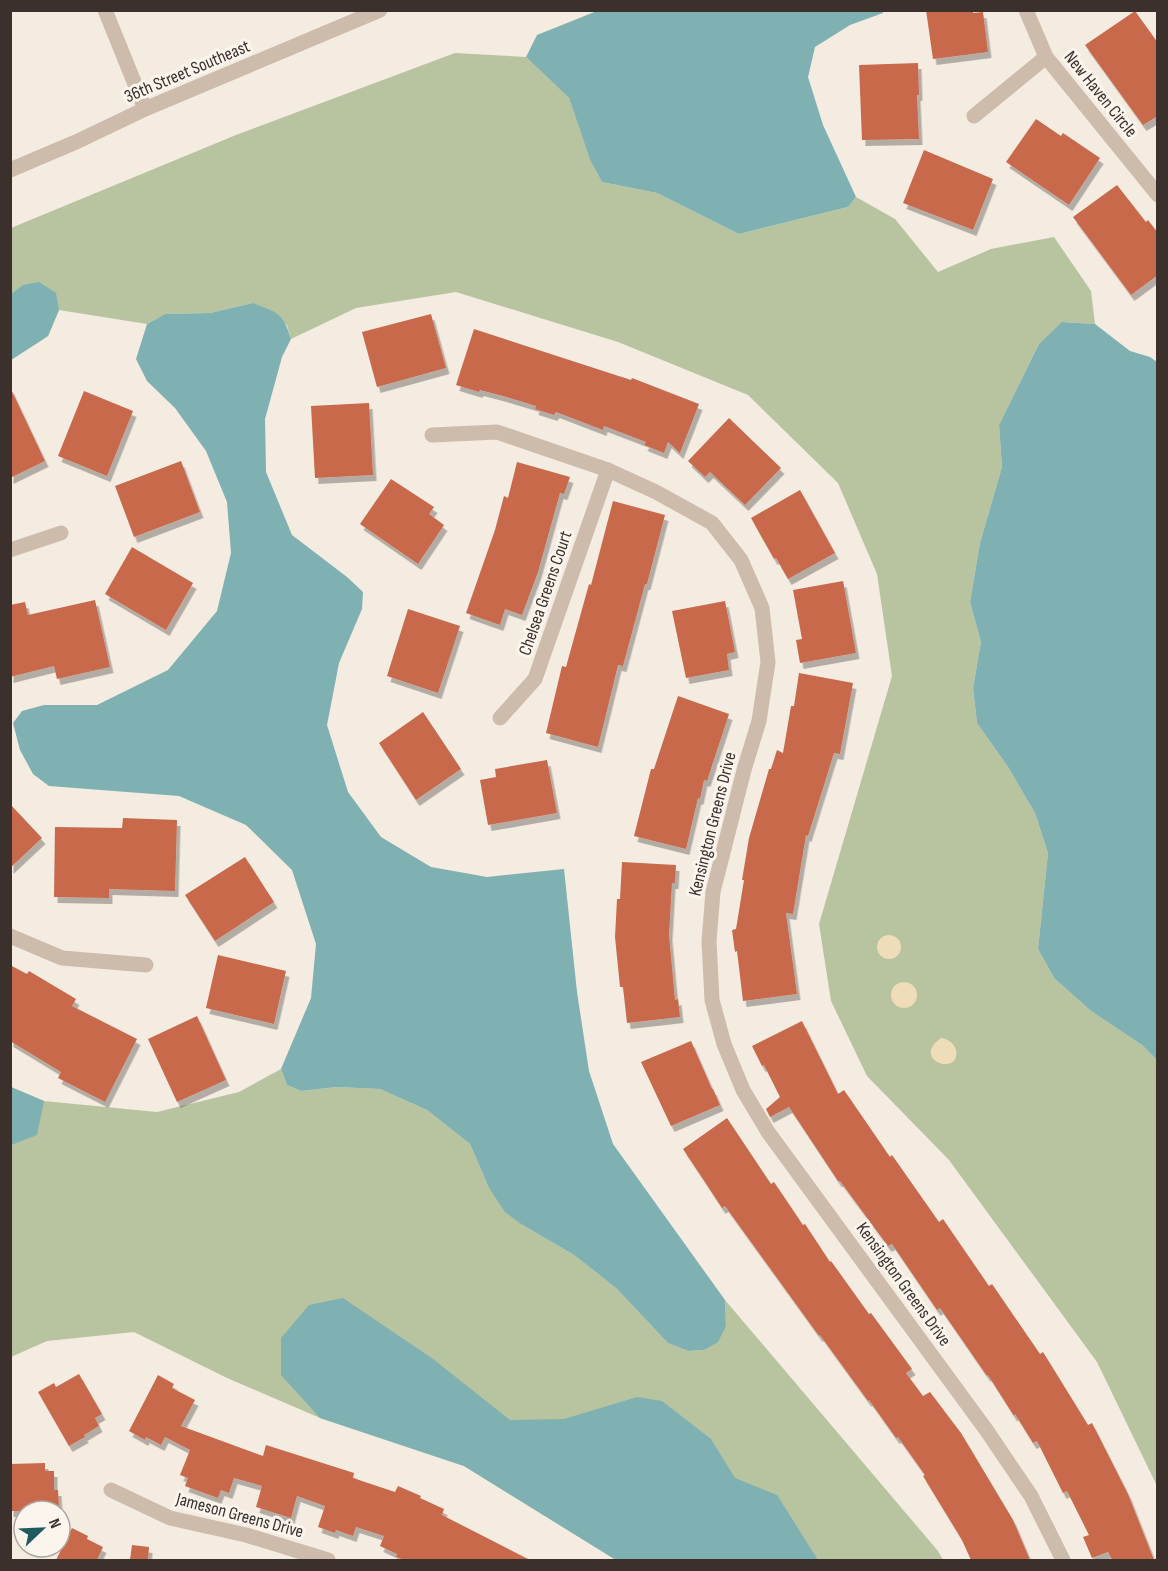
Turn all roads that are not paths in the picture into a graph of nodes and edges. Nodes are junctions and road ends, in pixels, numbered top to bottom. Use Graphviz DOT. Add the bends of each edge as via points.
graph roads {
  1 [pos="105,10"];
  2 [pos="380,10"];
  3 [pos="1026,10"];
  4 [pos="1046,57"];
  5 [pos="145,109"];
  6 [pos="974,116"];
  7 [pos="10,170"];
  8 [pos="1158,195"];
  9 [pos="432,435"];
  10 [pos="608,470"];
  11 [pos="61,533"];
  12 [pos="10,550"];
  13 [pos="500,718"];
  14 [pos="10,936"];
  15 [pos="146,964"];
  16 [pos="111,1490"];
  17 [pos="328,1560"];
  18 [pos="1063,1560"];
  1 -- 5 [label="street"];
  2 -- 5 [label="street, 36th Street Southeast"];
  3 -- 4 [label="street, New Haven Circle"];
  4 -- 6 [label="street"];
  4 -- 8 [label="street, New Haven Circle"];
  5 -- 7 [label="street, 36th Street Southeast"];
  9 -- 10 [label="street, Kensington Greens Drive" via="497,432"];
  10 -- 13 [label="street, Chelsea Greens Court" via="535,679"];
  10 -- 18 [label="street, Kensington Greens Drive" via="712,523 741,560 762,608 768,662 759,721 713,892 709,941 712,1000 743,1090 768,1132 1031,1496"];
  11 -- 12 [label="street"];
  14 -- 15 [label="street" via="62,958"];
  16 -- 17 [label="street, Jameson Greens Drive" via="170,1518 246,1534"];
}
